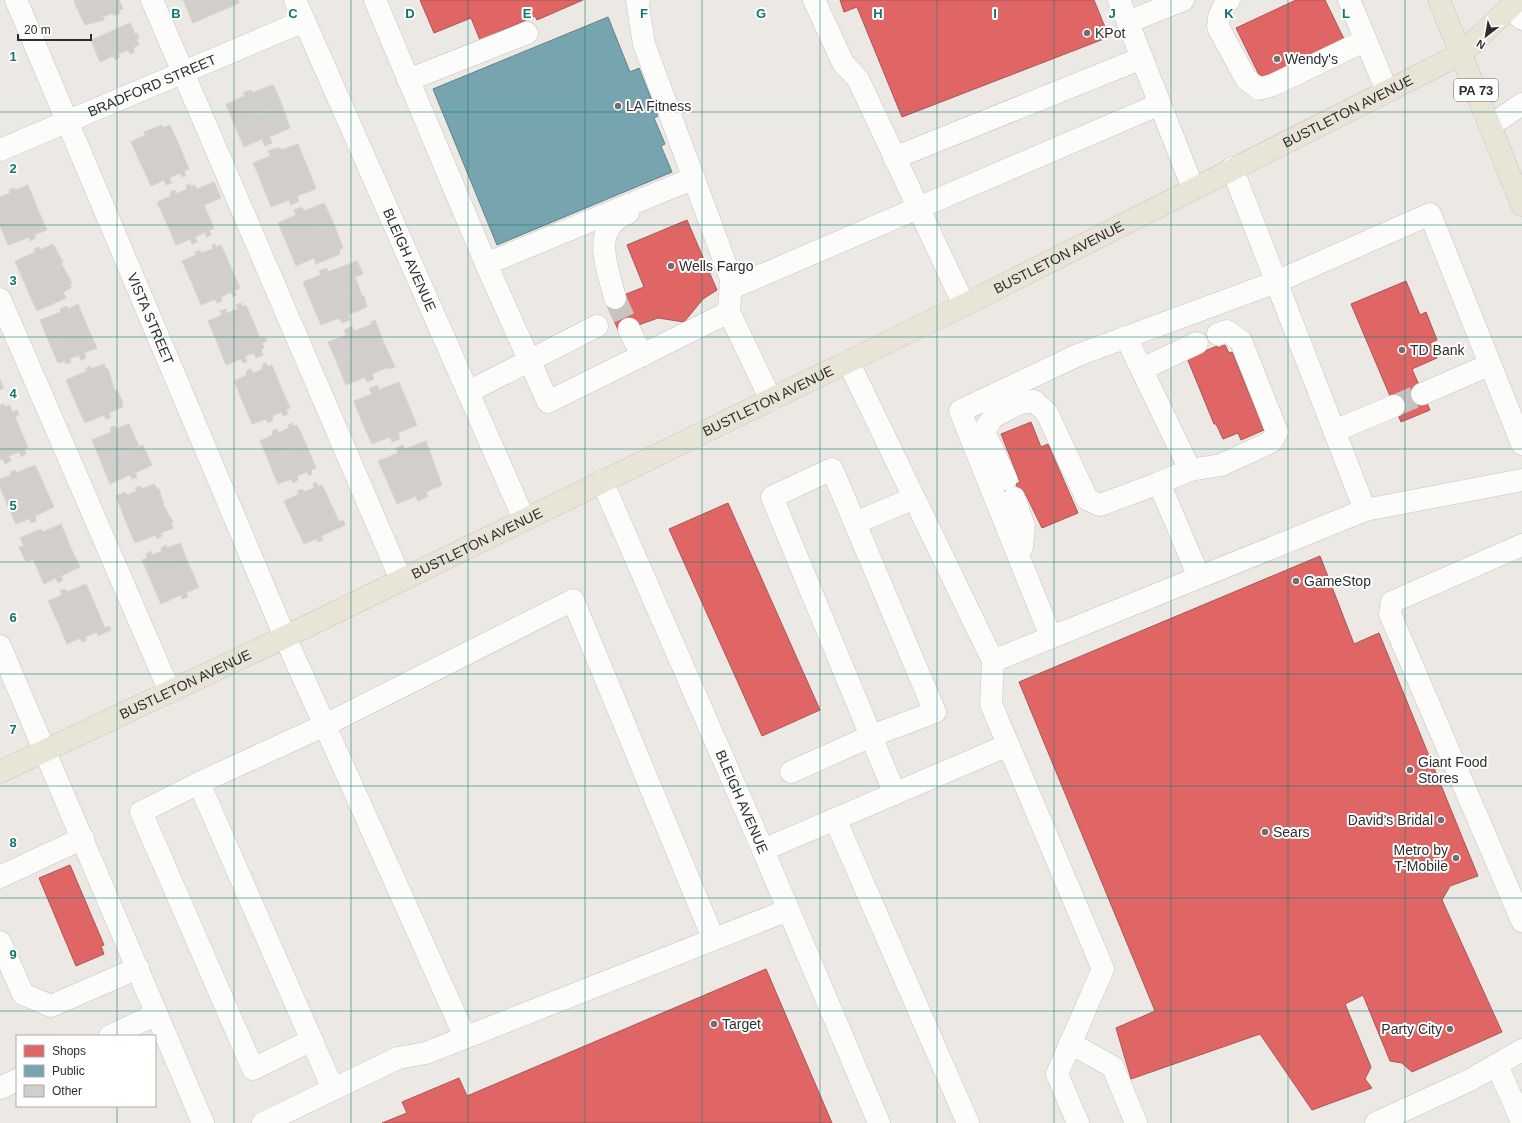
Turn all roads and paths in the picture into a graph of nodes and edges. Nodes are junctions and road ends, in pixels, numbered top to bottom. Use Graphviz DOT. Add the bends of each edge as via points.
graph roads {
  1 [pos="16,0"];
  2 [pos="152,0"];
  3 [pos="295,0"];
  4 [pos="375,0"];
  5 [pos="638,0"];
  6 [pos="814,0"];
  7 [pos="1119,0"];
  8 [pos="1183,0"];
  9 [pos="1229,0"];
  10 [pos="1349,0"];
  11 [pos="1439,0"];
  12 [pos="1517,9"];
  13 [pos="304,21"];
  14 [pos="1128,22"];
  15 [pos="527,33"];
  16 [pos="1366,40"];
  17 [pos="1461,54"];
  18 [pos="1142,58"];
  19 [pos="183,72"];
  20 [pos="408,80"];
  21 [pos="1387,90"];
  22 [pos="1160,104"];
  23 [pos="1522,104"];
  24 [pos="68,121"];
  25 [pos="1490,126"];
  26 [pos="0,150"];
  27 [pos="894,158"];
  28 [pos="1232,168"];
  29 [pos="696,181"];
  30 [pos="1193,188"];
  31 [pos="1521,202"];
  32 [pos="919,208"];
  33 [pos="486,264"];
  34 [pos="1276,282"];
  35 [pos="732,288"];
  36 [pos="615,298"];
  37 [pos="0,299"];
  38 [pos="964,305"];
  39 [pos="729,312"];
  40 [pos="597,326"];
  41 [pos="629,329"];
  42 [pos="1218,334"];
  43 [pos="1126,337"];
  44 [pos="1197,343"];
  45 [pos="642,356"];
  46 [pos="529,360"];
  47 [pos="848,362"];
  48 [pos="1489,365"];
  49 [pos="1142,369"];
  50 [pos="468,392"];
  51 [pos="1422,394"];
  52 [pos="772,400"];
  53 [pos="1394,406"];
  54 [pos="1334,431"];
  55 [pos="1522,444"];
  56 [pos="1190,470"];
  57 [pos="1522,480"];
  58 [pos="602,481"];
  59 [pos="1159,483"];
  60 [pos="914,498"];
  61 [pos="1365,510"];
  62 [pos="524,519"];
  63 [pos="855,523"];
  64 [pos="1522,545"];
  65 [pos="1021,560"];
  66 [pos="1199,577"];
  67 [pos="401,580"];
  68 [pos="285,637"];
  69 [pos="1051,637"];
  70 [pos="0,646"];
  71 [pos="993,661"];
  72 [pos="170,692"];
  73 [pos="325,725"];
  74 [pos="871,736"];
  75 [pos="1008,745"];
  76 [pos="46,751"];
  77 [pos="0,772"];
  78 [pos="791,772"];
  79 [pos="200,783"];
  80 [pos="895,794"];
  81 [pos="835,819"];
  82 [pos="83,838"];
  83 [pos="763,850"];
  84 [pos="0,877"];
  85 [pos="788,910"];
  86 [pos="1522,921"];
  87 [pos="714,938"];
  88 [pos="0,942"];
  89 [pos="138,968"];
  90 [pos="157,1014"];
  91 [pos="112,1035"];
  92 [pos="465,1037"];
  93 [pos="312,1040"];
  94 [pos="1070,1043"];
  95 [pos="1522,1050"];
  96 [pos="1497,1066"];
  97 [pos="16,1080"];
  98 [pos="0,1088"];
  99 [pos="333,1089"];
  100 [pos="273,1121"];
  101 [pos="1522,1122"];
  102 [pos="203,1123"];
  103 [pos="879,1123"];
  104 [pos="968,1123"];
  105 [pos="1078,1123"];
  106 [pos="1136,1123"];
  107 [pos="1376,1123"];
  1 -- 24 [label="street, VISTA STREET"];
  2 -- 19 [label="street"];
  3 -- 13 [label="street, BLEIGH AVENUE"];
  4 -- 20 [label="street"];
  5 -- 29 [label="street" via="644,44"];
  6 -- 27 [label="street" via="842,62 858,79"];
  7 -- 14 [label="street"];
  8 -- 14 [label="street"];
  9 -- 16 [label="street" via="1219,17 1218,27 1246,79 1259,89 1273,85"];
  10 -- 16 [label="street"];
  11 -- 17 [label="main road, PA 73"];
  12 -- 17 [label="main road, BUSTLETON AVENUE"];
  13 -- 19 [label="street, BRADFORD STREET"];
  13 -- 50 [label="street, BLEIGH AVENUE"];
  14 -- 18 [label="street"];
  15 -- 20 [label="street"];
  16 -- 21 [label="street"];
  17 -- 21 [label="main road, BUSTLETON AVENUE"];
  17 -- 25 [label="main road, PA 73"];
  18 -- 22 [label="street"];
  18 -- 27 [label="street"];
  19 -- 24 [label="street, BRADFORD STREET"];
  19 -- 67 [label="street"];
  20 -- 33 [label="street"];
  21 -- 28 [label="main road, BUSTLETON AVENUE"];
  22 -- 30 [label="street"];
  22 -- 32 [label="street"];
  23 -- 25 [label="street"];
  24 -- 26 [label="street, BRADFORD STREET"];
  24 -- 68 [label="street, VISTA STREET"];
  25 -- 31 [label="main road, PA 73"];
  27 -- 32 [label="street"];
  28 -- 30 [label="main road, BUSTLETON AVENUE"];
  28 -- 34 [label="street"];
  29 -- 33 [label="street"];
  29 -- 35 [label="street"];
  29 -- 36 [label="street" via="621,215 606,231 603,247"];
  30 -- 38 [label="main road, BUSTLETON AVENUE"];
  32 -- 35 [label="street"];
  32 -- 38 [label="street"];
  33 -- 46 [label="street"];
  34 -- 43 [label="street"];
  34 -- 48 [label="street" via="1430,214"];
  34 -- 54 [label="street"];
  35 -- 39 [label="street"];
  37 -- 72 [label="street"];
  38 -- 47 [label="main road, BUSTLETON AVENUE"];
  39 -- 45 [label="street"];
  39 -- 52 [label="street"];
  40 -- 46 [label="street"];
  41 -- 45 [label="street"];
  42 -- 56 [label="street" via="1227,331 1241,341 1277,432 1271,442 1221,465"];
  43 -- 49 [label="street"];
  43 -- 65 [label="street" via="1073,357 960,411"];
  44 -- 49 [label="street"];
  45 -- 46 [label="street" via="548,402"];
  46 -- 50 [label="street"];
  47 -- 52 [label="main road, BUSTLETON AVENUE"];
  47 -- 60 [label="street"];
  48 -- 51 [label="street"];
  48 -- 55 [label="street"];
  49 -- 56 [label="street"];
  50 -- 62 [label="street, BLEIGH AVENUE"];
  52 -- 58 [label="main road, BUSTLETON AVENUE"];
  53 -- 54 [label="street"];
  54 -- 61 [label="street"];
  56 -- 59 [label="street"];
  57 -- 61 [label="street"];
  58 -- 62 [label="main road, BUSTLETON AVENUE"];
  58 -- 83 [label="street, BLEIGH AVENUE"];
  59 -- 65 [label="street" via="1100,505 1087,499 1047,413 1034,401 1020,404 994,417 984,431 1024,526"];
  59 -- 66 [label="street"];
  60 -- 63 [label="street"];
  60 -- 71 [label="street"];
  61 -- 66 [label="street"];
  62 -- 67 [label="main road, BUSTLETON AVENUE"];
  63 -- 74 [label="street" via="935,712"];
  63 -- 74 [label="street" via="832,469 772,497"];
  64 -- 86 [label="street" via="1392,602 1390,614"];
  65 -- 69 [label="street"];
  66 -- 69 [label="street"];
  67 -- 68 [label="main road, BUSTLETON AVENUE"];
  68 -- 72 [label="main road, BUSTLETON AVENUE"];
  68 -- 73 [label="street, VISTA STREET"];
  69 -- 71 [label="street"];
  70 -- 76 [label="street"];
  71 -- 75 [label="street" via="991,704"];
  72 -- 76 [label="main road, BUSTLETON AVENUE"];
  73 -- 79 [label="street"];
  73 -- 87 [label="street" via="572,600"];
  73 -- 92 [label="street, VISTA STREET"];
  74 -- 78 [label="street"];
  74 -- 80 [label="street"];
  75 -- 80 [label="street"];
  75 -- 94 [label="street" via="1103,969"];
  76 -- 77 [label="main road, BUSTLETON AVENUE"];
  76 -- 82 [label="street"];
  79 -- 93 [label="street"];
  79 -- 93 [label="street" via="141,812 253,1069"];
  80 -- 81 [label="street"];
  81 -- 83 [label="street"];
  81 -- 104 [label="street"];
  82 -- 84 [label="street"];
  82 -- 89 [label="street"];
  83 -- 85 [label="street, BLEIGH AVENUE"];
  85 -- 87 [label="street"];
  85 -- 103 [label="street, BLEIGH AVENUE"];
  87 -- 92 [label="street"];
  88 -- 89 [label="street" via="23,994 51,1006"];
  89 -- 90 [label="street"];
  90 -- 91 [label="street"];
  90 -- 102 [label="street"];
  92 -- 99 [label="street" via="426,1053 398,1058"];
  93 -- 99 [label="street"];
  94 -- 105 [label="street" via="1057,1074"];
  94 -- 106 [label="street" via="1113,1067"];
  95 -- 96 [label="street"];
  96 -- 101 [label="street"];
  96 -- 107 [label="street"];
  97 -- 98 [label="street"];
  99 -- 100 [label="street"];
}
